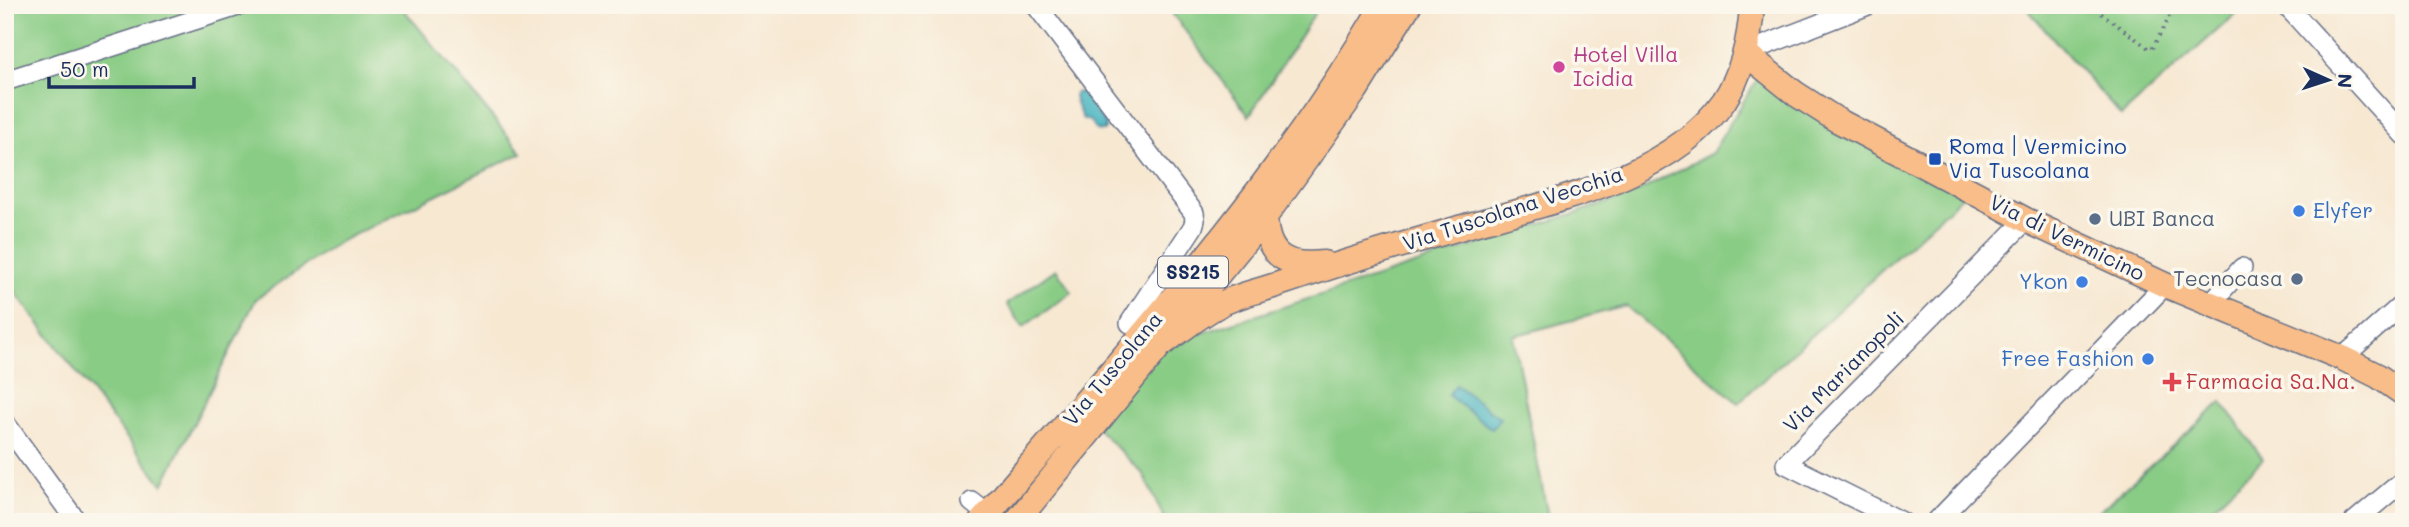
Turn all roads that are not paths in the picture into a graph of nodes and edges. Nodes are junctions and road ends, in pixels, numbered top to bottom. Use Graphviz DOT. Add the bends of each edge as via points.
graph roads {
  1 [pos="241,5"];
  2 [pos="1036,5"];
  3 [pos="1383,5"];
  4 [pos="1409,5"];
  5 [pos="1752,5"];
  6 [pos="1868,5"];
  7 [pos="2286,5"];
  8 [pos="1745,53"];
  9 [pos="5,81"];
  10 [pos="2404,135"];
  11 [pos="1265,217"];
  12 [pos="2026,220"];
  13 [pos="1346,261"];
  14 [pos="2242,268"];
  15 [pos="2165,285"];
  16 [pos="2404,303"];
  17 [pos="2210,304"];
  18 [pos="1139,330"];
  19 [pos="2343,358"];
  20 [pos="2404,394"];
  21 [pos="5,423"];
  22 [pos="2404,480"];
  23 [pos="980,513"];
  24 [pos="77,522"];
  25 [pos="1016,522"];
  26 [pos="1902,522"];
  27 [pos="1936,522"];
  28 [pos="2354,522"];
  1 -- 9 [label="street"];
  2 -- 18 [label="street" via="1194,214 1193,227"];
  3 -- 18 [label="main road, Via Tuscolana / SS215" via="1289,150"];
  4 -- 11 [label="main road, Via Tuscolana / SS215"];
  5 -- 8 [label="main road, Via Tuscolana Vecchia"];
  6 -- 8 [label="street"];
  7 -- 10 [label="street"];
  8 -- 12 [label="main road, Via di Vermicino" via="1837,120"];
  8 -- 13 [label="main road, Via Tuscolana Vecchia" via="1731,89 1712,115 1676,147 1640,168 1573,195"];
  11 -- 13 [label="main road" via="1270,244 1284,259 1305,264"];
  11 -- 18 [label="main road, Via Tuscolana / SS215" via="1232,260"];
  12 -- 15 [label="main road, Via di Vermicino"];
  12 -- 26 [label="street, Via Marianopoli" via="1786,464"];
  13 -- 18 [label="main road"];
  14 -- 17 [label="street"];
  15 -- 17 [label="main road, Via di Vermicino"];
  15 -- 27 [label="street"];
  16 -- 19 [label="street"];
  17 -- 19 [label="main road, Via di Vermicino"];
  18 -- 23 [label="main road, Via Tuscolana / SS215"];
  18 -- 25 [label="main road, Via Tuscolana / SS215"];
  19 -- 20 [label="main road, Via di Vermicino"];
  21 -- 24 [label="street"];
  22 -- 28 [label="street"];
}
